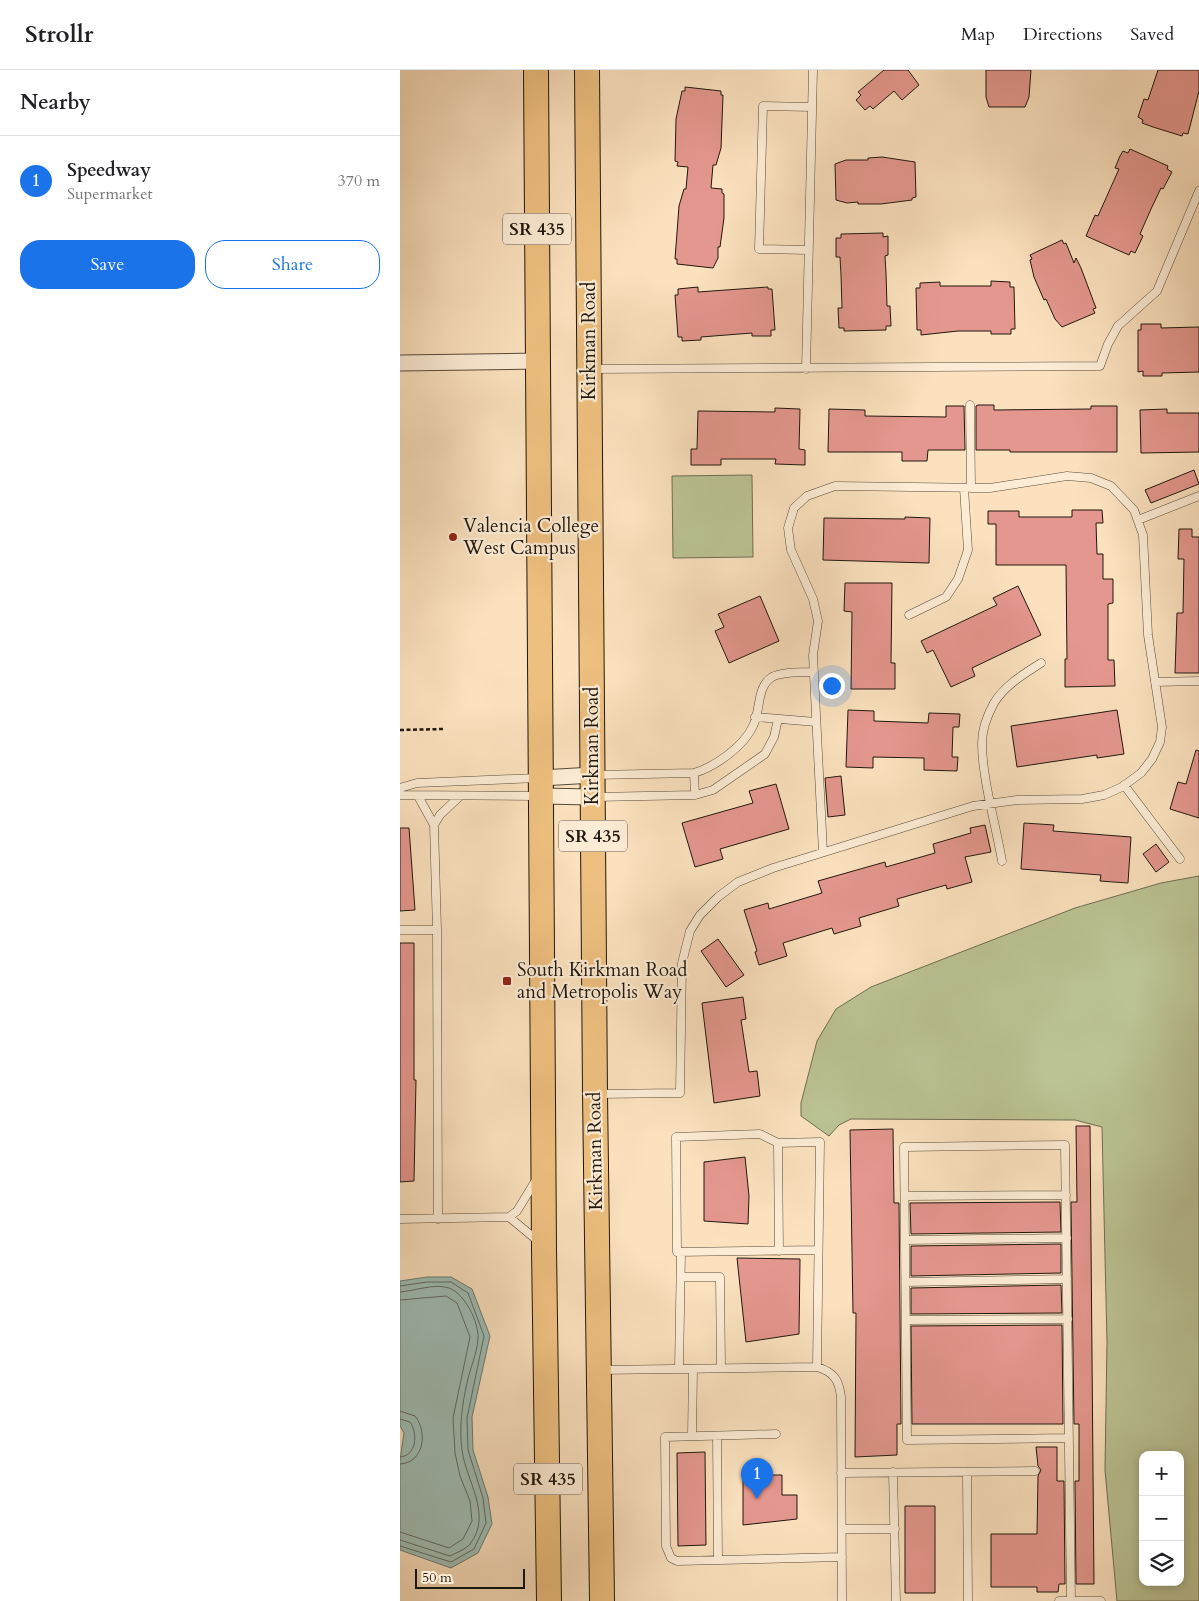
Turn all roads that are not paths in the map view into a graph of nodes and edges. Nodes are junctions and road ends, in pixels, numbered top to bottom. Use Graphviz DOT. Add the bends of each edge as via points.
graph roads {
  1 [pos="536,70"];
  2 [pos="587,70"];
  3 [pos="813,70"];
  4 [pos="811,107"];
  5 [pos="1199,191"];
  6 [pos="808,250"];
  7 [pos="538,361"];
  8 [pos="400,363"];
  9 [pos="590,369"];
  10 [pos="806,369"];
  11 [pos="970,405"];
  12 [pos="968,488"];
  13 [pos="1199,496"];
  14 [pos="1138,520"];
  15 [pos="909,615"];
  16 [pos="1041,663"];
  17 [pos="814,672"];
  18 [pos="1199,681"];
  19 [pos="1156,682"];
  20 [pos="755,717"];
  21 [pos="778,719"];
  22 [pos="816,722"];
  23 [pos="694,773"];
  24 [pos="1124,785"];
  25 [pos="592,786"];
  26 [pos="542,787"];
  27 [pos="400,788"];
  28 [pos="400,795"];
  29 [pos="695,795"];
  30 [pos="418,796"];
  31 [pos="460,796"];
  32 [pos="992,803"];
  33 [pos="434,825"];
  34 [pos="823,852"];
  35 [pos="1180,859"];
  36 [pos="1002,862"];
  37 [pos="400,930"];
  38 [pos="437,930"];
  39 [pos="595,1094"];
  40 [pos="778,1143"];
  41 [pos="544,1165"];
  42 [pos="1066,1195"];
  43 [pos="905,1196"];
  44 [pos="509,1218"];
  45 [pos="400,1219"];
  46 [pos="438,1219"];
  47 [pos="1067,1238"];
  48 [pos="905,1240"];
  49 [pos="544,1249"];
  50 [pos="818,1250"];
  51 [pos="779,1251"];
  52 [pos="681,1252"];
  53 [pos="681,1278"];
  54 [pos="1067,1279"];
  55 [pos="906,1282"];
  56 [pos="1068,1319"];
  57 [pos="906,1320"];
  58 [pos="817,1367"];
  59 [pos="679,1368"];
  60 [pos="693,1368"];
  61 [pos="720,1368"];
  62 [pos="598,1370"];
  63 [pos="776,1434"];
  64 [pos="692,1436"];
  65 [pos="717,1436"];
  66 [pos="1069,1438"];
  67 [pos="1035,1471"];
  68 [pos="893,1472"];
  69 [pos="967,1472"];
  70 [pos="841,1473"];
  71 [pos="842,1529"];
  72 [pos="895,1529"];
  73 [pos="842,1557"];
  74 [pos="718,1560"];
  75 [pos="1101,1600"];
  76 [pos="549,1601"];
  77 [pos="602,1601"];
  78 [pos="842,1601"];
  79 [pos="896,1601"];
  80 [pos="968,1601"];
  81 [pos="1059,1601"];
  82 [pos="1071,1601"];
  1 -- 7 [label="main road, SR 435"];
  2 -- 9 [label="main road, Kirkman Road / SR 435"];
  3 -- 4 [label="lane"];
  4 -- 6 [label="lane"];
  4 -- 6 [label="lane" via="763,106 759,250"];
  5 -- 10 [label="lane" via="1157,291 1118,326 1100,366"];
  6 -- 10 [label="lane"];
  7 -- 8 [label="street"];
  7 -- 26 [label="main road, SR 435"];
  9 -- 10 [label="lane"];
  9 -- 25 [label="main road, Kirkman Road / SR 435"];
  11 -- 12 [label="lane"];
  12 -- 14 [label="lane" via="990,488 1067,476 1091,478 1111,486 1134,510"];
  12 -- 15 [label="lane" via="968,550 958,579 946,597"];
  12 -- 17 [label="lane" via="835,486 806,496 794,508 788,528 791,550 813,599 818,621"];
  13 -- 14 [label="lane"];
  14 -- 19 [label="lane" via="1145,550 1144,592"];
  16 -- 32 [label="lane" via="1012,682 995,702 986,722 982,749"];
  17 -- 20 [label="lane" via="773,677 766,683"];
  17 -- 22 [label="lane"];
  18 -- 19 [label="lane"];
  19 -- 24 [label="lane" via="1162,727 1160,742 1142,773"];
  20 -- 21 [label="lane"];
  20 -- 23 [label="lane" via="753,726 732,752 708,769"];
  21 -- 22 [label="lane"];
  21 -- 29 [label="lane" via="765,754 713,790"];
  22 -- 34 [label="lane"];
  23 -- 25 [label="lane"];
  23 -- 29 [label="lane"];
  24 -- 32 [label="lane" via="1104,795 1082,799"];
  24 -- 35 [label="lane"];
  25 -- 26 [label="street"];
  25 -- 26 [label="street"];
  25 -- 29 [label="lane"];
  25 -- 39 [label="main road, Kirkman Road / SR 435"];
  26 -- 27 [label="lane" via="417,783"];
  26 -- 31 [label="lane"];
  26 -- 41 [label="main road, SR 435"];
  28 -- 30 [label="lane"];
  30 -- 31 [label="lane"];
  30 -- 33 [label="lane"];
  31 -- 33 [label="lane"];
  32 -- 34 [label="lane"];
  32 -- 36 [label="lane"];
  33 -- 38 [label="lane"];
  34 -- 39 [label="lane" via="738,882 700,915 690,931 682,963 680,1093"];
  37 -- 38 [label="lane"];
  38 -- 46 [label="lane"];
  39 -- 62 [label="main road, Kirkman Road / SR 435"];
  40 -- 50 [label="lane" via="820,1142"];
  40 -- 51 [label="lane"];
  40 -- 52 [label="lane" via="760,1134 676,1137 677,1252"];
  41 -- 44 [label="lane" via="529,1194"];
  41 -- 49 [label="main road, SR 435"];
  42 -- 43 [label="lane"];
  42 -- 43 [label="lane" via="1065,1144 904,1147"];
  42 -- 47 [label="lane"];
  43 -- 48 [label="lane"];
  44 -- 46 [label="lane"];
  44 -- 49 [label="lane" via="532,1234"];
  45 -- 46 [label="lane"];
  47 -- 48 [label="lane"];
  47 -- 54 [label="lane"];
  48 -- 55 [label="lane"];
  49 -- 76 [label="main road, SR 435"];
  50 -- 51 [label="lane"];
  50 -- 58 [label="lane"];
  51 -- 52 [label="lane"];
  52 -- 53 [label="lane"];
  53 -- 59 [label="lane"];
  53 -- 61 [label="lane" via="720,1276"];
  54 -- 55 [label="lane"];
  54 -- 56 [label="lane"];
  55 -- 57 [label="lane"];
  56 -- 57 [label="lane"];
  56 -- 66 [label="lane"];
  57 -- 66 [label="lane" via="907,1440"];
  58 -- 61 [label="lane"];
  58 -- 70 [label="lane" via="827,1370 840,1384"];
  59 -- 60 [label="lane"];
  59 -- 62 [label="lane"];
  60 -- 61 [label="lane"];
  60 -- 64 [label="lane"];
  62 -- 77 [label="main road, Kirkman Road / SR 435"];
  63 -- 65 [label="lane"];
  64 -- 65 [label="lane"];
  64 -- 74 [label="lane" via="665,1437 666,1546 671,1558 677,1561"];
  65 -- 74 [label="lane"];
  66 -- 82 [label="lane"];
  67 -- 69 [label="lane"];
  68 -- 69 [label="lane"];
  68 -- 70 [label="lane"];
  68 -- 72 [label="lane"];
  69 -- 80 [label="lane"];
  70 -- 71 [label="lane"];
  71 -- 72 [label="lane"];
  71 -- 73 [label="lane"];
  72 -- 79 [label="lane"];
  73 -- 74 [label="lane"];
  73 -- 78 [label="lane"];
  75 -- 82 [label="lane"];
  81 -- 82 [label="lane"];
}
